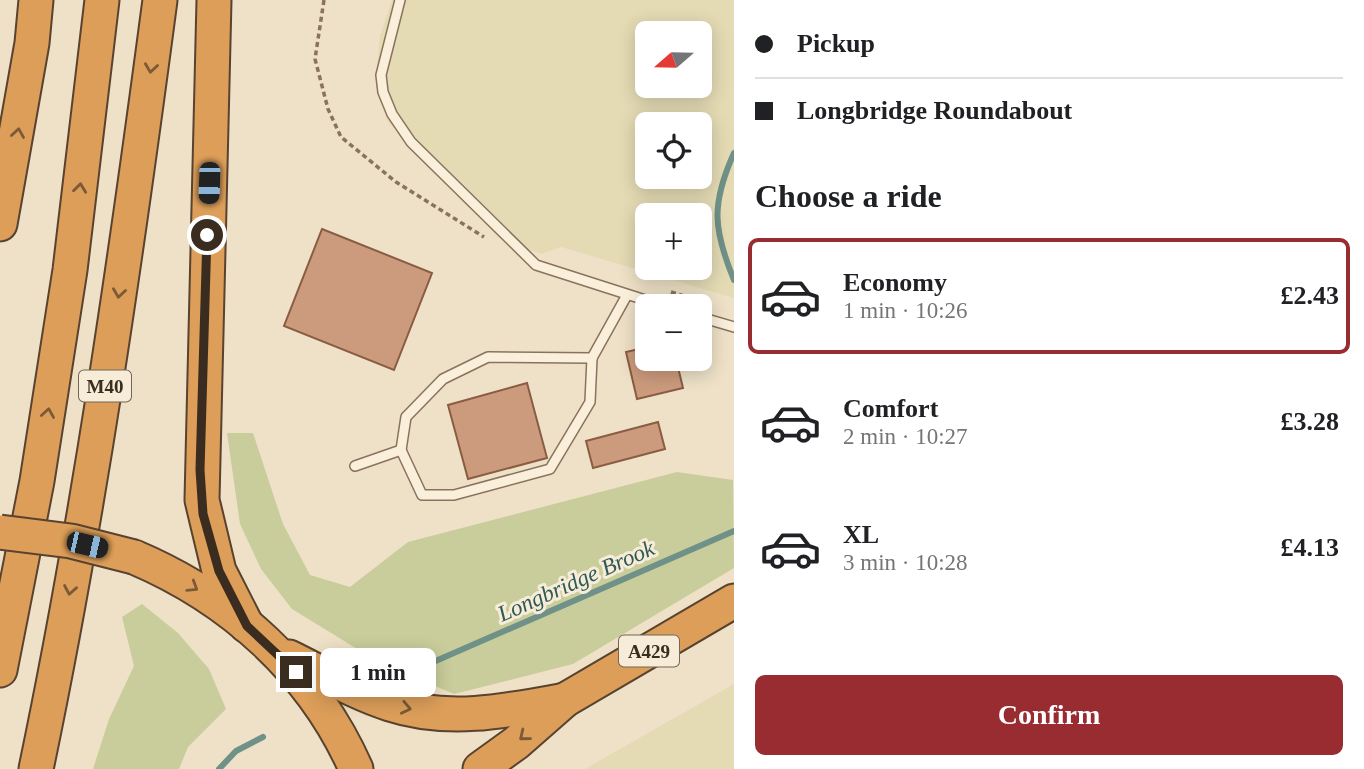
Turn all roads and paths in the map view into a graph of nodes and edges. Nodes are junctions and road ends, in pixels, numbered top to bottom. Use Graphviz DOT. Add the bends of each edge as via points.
graph roads {
  1 [pos="36,0"];
  2 [pos="102,0"];
  3 [pos="160,0"];
  4 [pos="214,0"];
  5 [pos="324,0"];
  6 [pos="400,0"];
  7 [pos="0,224"];
  8 [pos="491,241"];
  9 [pos="626,295"];
  10 [pos="635,298"];
  11 [pos="712,321"];
  12 [pos="734,327"];
  13 [pos="592,358"];
  14 [pos="401,450"];
  15 [pos="355,466"];
  16 [pos="0,532"];
  17 [pos="734,601"];
  18 [pos="247,626"];
  19 [pos="277,652"];
  20 [pos="0,670"];
  21 [pos="565,700"];
  22 [pos="36,769"];
  23 [pos="356,769"];
  24 [pos="480,769"];
  7 -- 1 [label="highway, one-way"];
  20 -- 2 [label="highway, M40, one-way" via="71,270"];
  3 -- 22 [label="highway, M40, one-way" via="106,375"];
  4 -- 18 [label="highway" via="200,470 203,514 219,571"];
  5 -- 8 [label="path" via="315,59 341,137 396,182"];
  6 -- 9 [label="lane" via="381,75 383,92 400,130 536,265"];
  9 -- 10 [label="lane"];
  9 -- 13 [label="lane"];
  11 -- 12 [label="lane"];
  13 -- 14 [label="lane" via="488,357 443,380 406,417"];
  13 -- 14 [label="lane" via="590,402 550,469 454,495 422,495"];
  14 -- 15 [label="lane"];
  16 -- 18 [label="highway, one-way, bridge" via="71,541 134,557 188,583"];
  17 -- 21 [label="highway, A429"];
  18 -- 19 [label="highway"];
  19 -- 21 [label="highway, A429, one-way" via="367,695 421,711 470,714"];
  19 -- 23 [label="highway" via="313,694"];
  21 -- 24 [label="highway, A429, one-way"];
}
